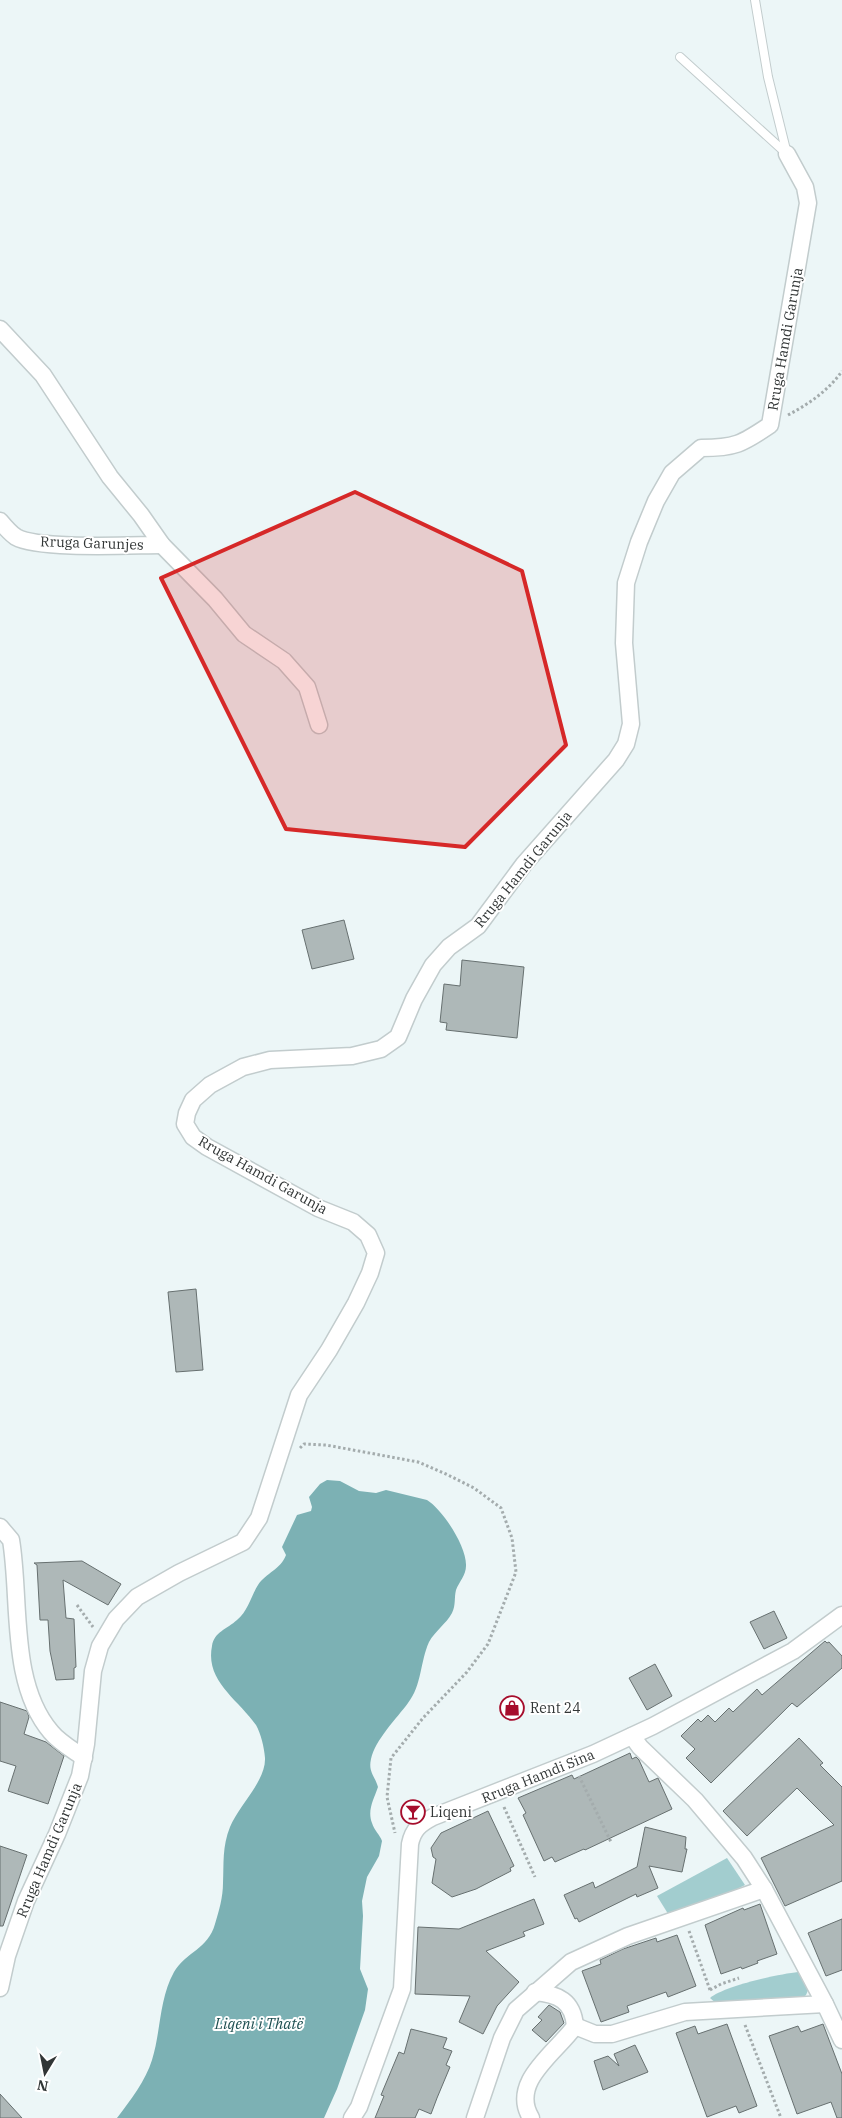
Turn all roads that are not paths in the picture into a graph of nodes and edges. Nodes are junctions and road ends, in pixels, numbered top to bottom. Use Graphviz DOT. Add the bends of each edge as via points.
graph roads {
  1 [pos="755,0"];
  2 [pos="680,57"];
  3 [pos="787,154"];
  4 [pos="0,329"];
  5 [pos="0,521"];
  6 [pos="162,545"];
  7 [pos="319,725"];
  8 [pos="0,1527"];
  9 [pos="842,1615"];
  10 [pos="632,1736"];
  11 [pos="84,1758"];
  12 [pos="764,1889"];
  13 [pos="0,1988"];
  14 [pos="535,1992"];
  15 [pos="825,2004"];
  16 [pos="575,2026"];
  17 [pos="842,2040"];
  18 [pos="352,2118"];
  19 [pos="475,2118"];
  20 [pos="532,2118"];
  1 -- 3 [label="lane" via="768,77"];
  2 -- 3 [label="lane"];
  3 -- 11 [label="street, Rruga Hamdi Garunja" via="806,186 808,203 770,425 750,439 727,448 701,448 672,473 656,501 626,583 624,643 632,724 626,744 616,760 524,864 478,926 448,947 433,966 398,1037 381,1049 352,1056 270,1060 243,1067 210,1085 193,1100 187,1113 185,1124 193,1137 318,1208 353,1222 368,1235 376,1254 356,1303 299,1395 259,1518 243,1542 137,1597 116,1619 92,1671"];
  4 -- 6 [label="street" via="43,375 110,476"];
  5 -- 6 [label="street, Rruga Garunjes" via="18,538 38,543"];
  6 -- 7 [label="street" via="244,634 284,661 307,687"];
  8 -- 11 [label="street" via="10,1540 22,1657 30,1692 40,1718 52,1733"];
  9 -- 10 [label="street, Rruga Hamdi Sina" via="793,1651"];
  10 -- 12 [label="street" via="733,1843"];
  10 -- 18 [label="street, Rruga Hamdi Sina" via="433,1817 420,1824 412,1834 402,1989 359,2108"];
  11 -- 13 [label="street, Rruga Hamdi Garunja" via="57,1834 26,1902 7,1956"];
  12 -- 14 [label="street" via="620,1940 571,1962"];
  12 -- 15 [label="street"];
  14 -- 16 [label="street" via="551,1993 567,2004 574,2014"];
  14 -- 19 [label="street" via="516,2010 502,2038"];
  15 -- 16 [label="street" via="684,2012 612,2034 595,2034"];
  15 -- 17 [label="street"];
  16 -- 20 [label="street" via="527,2084 524,2098 526,2110"];
}
